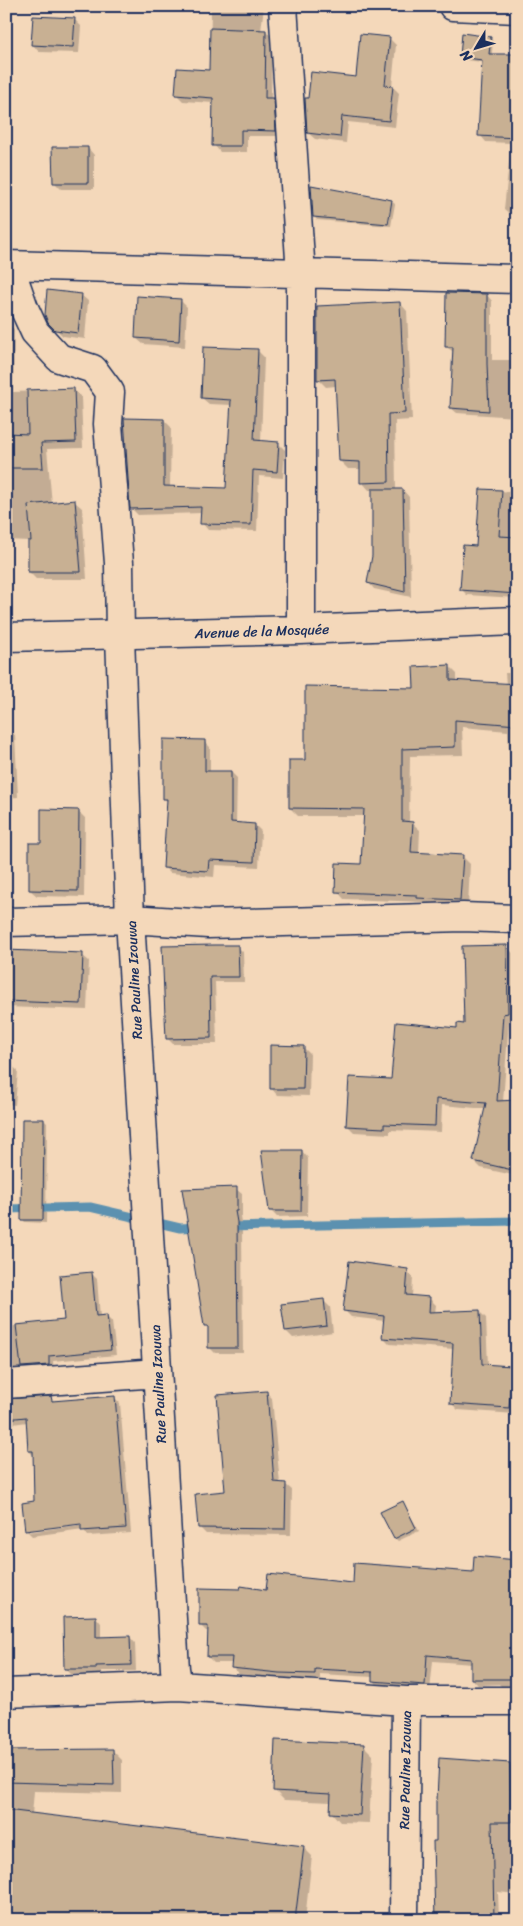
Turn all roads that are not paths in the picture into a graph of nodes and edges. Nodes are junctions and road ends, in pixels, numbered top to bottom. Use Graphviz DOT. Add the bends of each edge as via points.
graph roads {
  1 [pos="283,6"];
  2 [pos="453,6"];
  3 [pos="501,8"];
  4 [pos="8,265"];
  5 [pos="301,274"];
  6 [pos="517,279"];
  7 [pos="517,621"];
  8 [pos="302,630"];
  9 [pos="120,636"];
  10 [pos="6,637"];
  11 [pos="517,919"];
  12 [pos="130,920"];
  13 [pos="6,922"];
  14 [pos="157,1373"];
  15 [pos="6,1384"];
  16 [pos="178,1686"];
  17 [pos="6,1694"];
  18 [pos="406,1701"];
  19 [pos="517,1701"];
  20 [pos="404,1920"];
  1 -- 5 [label="street"];
  2 -- 3 [label="street"];
  4 -- 5 [label="street"];
  4 -- 9 [label="street, Rue Pauline Izouwa" via="35,332 59,358 93,369 110,392 108,424 119,562"];
  5 -- 6 [label="street"];
  5 -- 8 [label="street"];
  7 -- 8 [label="street, Avenue de la Mosquée"];
  8 -- 9 [label="street, Avenue de la Mosquée"];
  9 -- 10 [label="street, Avenue de la Mosquée"];
  9 -- 12 [label="street, Rue Pauline Izouwa"];
  11 -- 12 [label="street" via="463,917 208,924"];
  12 -- 13 [label="street"];
  12 -- 14 [label="street, Rue Pauline Izouwa"];
  14 -- 15 [label="street"];
  14 -- 16 [label="street, Rue Pauline Izouwa"];
  16 -- 17 [label="street"];
  16 -- 18 [label="street, Rue Pauline Izouwa"];
  18 -- 19 [label="street"];
  18 -- 20 [label="street, Rue Pauline Izouwa"];
}
